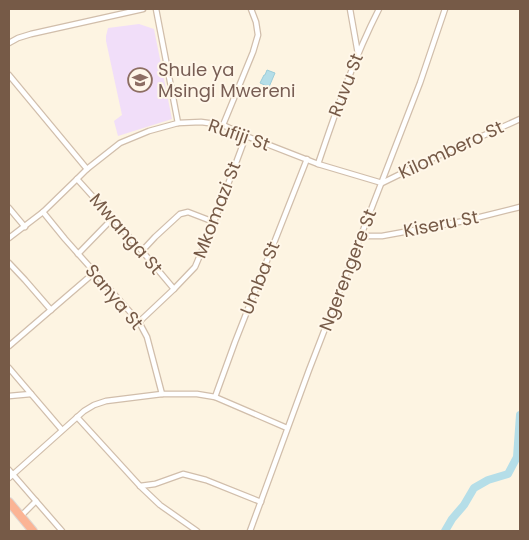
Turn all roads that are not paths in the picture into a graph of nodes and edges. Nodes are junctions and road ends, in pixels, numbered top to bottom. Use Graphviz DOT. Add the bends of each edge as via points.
graph roads {
  1 [pos="143,9"];
  2 [pos="156,9"];
  3 [pos="251,9"];
  4 [pos="350,9"];
  5 [pos="379,9"];
  6 [pos="445,9"];
  7 [pos="9,43"];
  8 [pos="358,54"];
  9 [pos="9,75"];
  10 [pos="520,119"];
  11 [pos="178,123"];
  12 [pos="223,125"];
  13 [pos="246,136"];
  14 [pos="307,159"];
  15 [pos="318,164"];
  16 [pos="87,168"];
  17 [pos="78,179"];
  18 [pos="382,183"];
  19 [pos="520,206"];
  20 [pos="9,208"];
  21 [pos="43,212"];
  22 [pos="112,219"];
  23 [pos="214,222"];
  24 [pos="25,227"];
  25 [pos="362,236"];
  26 [pos="9,238"];
  27 [pos="142,251"];
  28 [pos="78,254"];
  29 [pos="9,263"];
  30 [pos="95,272"];
  31 [pos="174,289"];
  32 [pos="51,310"];
  33 [pos="139,322"];
  34 [pos="9,346"];
  35 [pos="9,368"];
  36 [pos="31,394"];
  37 [pos="162,394"];
  38 [pos="9,396"];
  39 [pos="215,397"];
  40 [pos="77,418"];
  41 [pos="287,428"];
  42 [pos="62,430"];
  43 [pos="10,474"];
  44 [pos="140,486"];
  45 [pos="9,502"];
  46 [pos="36,502"];
  47 [pos="261,502"];
  48 [pos="21,516"];
  49 [pos="33,531"];
  50 [pos="62,531"];
  51 [pos="197,531"];
  52 [pos="250,531"];
  1 -- 7 [label="street" via="31,34"];
  2 -- 11 [label="street"];
  3 -- 12 [label="street" via="258,35"];
  4 -- 8 [label="street"];
  5 -- 8 [label="street, Ruvu St"];
  6 -- 18 [label="street, Ngerengere St"];
  8 -- 15 [label="street, Ruvu St"];
  9 -- 16 [label="street"];
  10 -- 18 [label="street, Kilombero St"];
  11 -- 12 [label="street, Rufiji St"];
  11 -- 16 [label="street, Rufiji St" via="129,138"];
  12 -- 13 [label="street, Rufiji St"];
  13 -- 14 [label="street, Rufiji St"];
  13 -- 23 [label="street, Mkomazi St"];
  14 -- 15 [label="street, Rufiji St"];
  14 -- 39 [label="street, Umba St"];
  15 -- 18 [label="street, Rufiji St"];
  16 -- 17 [label="street, Rufiji St"];
  17 -- 21 [label="street, Rufiji St"];
  17 -- 22 [label="street, Mwanga St"];
  18 -- 25 [label="street, Ngerengere St"];
  19 -- 25 [label="street, Kiseru St" via="464,221 382,236"];
  20 -- 24 [label="street"];
  21 -- 24 [label="street, Rufiji St"];
  21 -- 28 [label="street, Sanya St"];
  22 -- 27 [label="street, Mwanga St"];
  22 -- 28 [label="street"];
  23 -- 27 [label="street" via="184,212"];
  23 -- 31 [label="street, Mkomazi St" via="195,267"];
  24 -- 26 [label="street, Rufiji St"];
  25 -- 41 [label="street, Ngerengere St"];
  27 -- 31 [label="street, Mwanga St"];
  28 -- 30 [label="street, Sanya St"];
  29 -- 32 [label="street"];
  30 -- 32 [label="street"];
  30 -- 33 [label="street, Sanya St"];
  31 -- 33 [label="street, Mkomazi St"];
  32 -- 34 [label="street"];
  33 -- 37 [label="street, Sanya St" via="147,337"];
  35 -- 36 [label="street"];
  36 -- 38 [label="street"];
  36 -- 42 [label="street"];
  37 -- 39 [label="street"];
  37 -- 40 [label="street" via="106,401 94,405"];
  39 -- 41 [label="street"];
  40 -- 42 [label="street"];
  40 -- 44 [label="street"];
  41 -- 47 [label="street, Ngerengere St"];
  42 -- 43 [label="street"];
  43 -- 46 [label="street"];
  44 -- 47 [label="street" via="184,474"];
  44 -- 51 [label="street" via="160,505"];
  45 -- 48 [label="highway"];
  46 -- 48 [label="street"];
  46 -- 50 [label="street"];
  47 -- 52 [label="street, Ngerengere St"];
  48 -- 49 [label="highway"];
}
